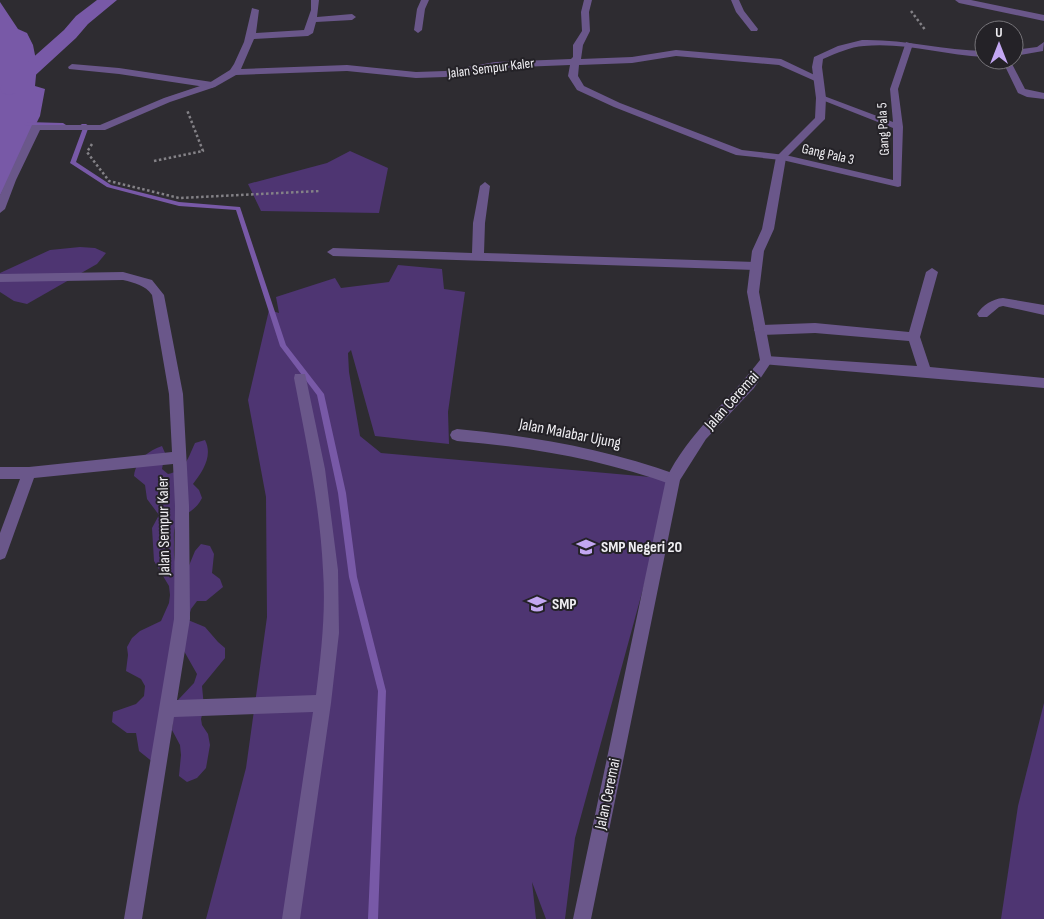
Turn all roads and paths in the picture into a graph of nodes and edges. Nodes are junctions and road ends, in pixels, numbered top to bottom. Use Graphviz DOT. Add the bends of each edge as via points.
graph roads {
  1 [pos="316,0"];
  2 [pos="425,0"];
  3 [pos="588,0"];
  4 [pos="735,0"];
  5 [pos="959,0"];
  6 [pos="255,10"];
  7 [pos="352,17"];
  8 [pos="1044,18"];
  9 [pos="312,20"];
  10 [pos="754,28"];
  11 [pos="418,30"];
  12 [pos="252,36"];
  13 [pos="909,44"];
  14 [pos="1043,48"];
  15 [pos="1024,51"];
  16 [pos="974,53"];
  17 [pos="574,61"];
  18 [pos="72,67"];
  19 [pos="1011,70"];
  20 [pos="234,72"];
  21 [pos="818,79"];
  22 [pos="212,85"];
  23 [pos="1044,96"];
  24 [pos="821,98"];
  25 [pos="167,100"];
  26 [pos="898,127"];
  27 [pos="98,128"];
  28 [pos="781,157"];
  29 [pos="154,162"];
  30 [pos="6,180"];
  31 [pos="898,184"];
  32 [pos="485,186"];
  33 [pos="321,191"];
  34 [pos="0,210"];
  35 [pos="333,252"];
  36 [pos="478,257"];
  37 [pos="755,266"];
  38 [pos="932,272"];
  39 [pos="0,278"];
  40 [pos="1044,310"];
  41 [pos="983,314"];
  42 [pos="760,330"];
  43 [pos="914,338"];
  44 [pos="766,361"];
  45 [pos="925,372"];
  46 [pos="300,378"];
  47 [pos="1044,384"];
  48 [pos="457,435"];
  49 [pos="180,457"];
  50 [pos="0,473"];
  51 [pos="29,473"];
  52 [pos="673,479"];
  53 [pos="0,553"];
  54 [pos="323,703"];
  55 [pos="169,709"];
  56 [pos="134,919"];
  57 [pos="291,919"];
  58 [pos="582,919"];
  1 -- 9 [label="street"];
  2 -- 11 [label="street"];
  3 -- 17 [label="street" via="586,31"];
  4 -- 10 [label="street" via="740,12"];
  5 -- 8 [label="street"];
  6 -- 12 [label="street"];
  7 -- 9 [label="street"];
  9 -- 12 [label="street" via="308,32"];
  12 -- 20 [label="street"];
  13 -- 16 [label="street" via="929,50"];
  13 -- 21 [label="street" via="856,43 828,52 819,57"];
  13 -- 26 [label="lane, Gang Pala 5" via="894,89"];
  14 -- 15 [label="street"];
  17 -- 20 [label="street, Jalan Sempur Kaler" via="495,65 426,75 347,68"];
  17 -- 21 [label="street, Jalan Sempur Kaler" via="693,54 781,62"];
  17 -- 28 [label="street" via="573,76 580,88 740,152"];
  18 -- 22 [label="lane"];
  19 -- 23 [label="lane" via="1021,91"];
  20 -- 22 [label="street, Jalan Sempur Kaler"];
  21 -- 24 [label="street"];
  22 -- 25 [label="street, Jalan Sempur Kaler"];
  24 -- 26 [label="lane"];
  24 -- 28 [label="street" via="820,119"];
  25 -- 27 [label="street, Jalan Sempur Kaler"];
  25 -- 29 [label="path" via="186,108 202,151"];
  26 -- 31 [label="lane, Gang Pala 5"];
  27 -- 30 [label="street" via="36,127"];
  27 -- 33 [label="path" via="87,152 109,181 179,198"];
  28 -- 31 [label="lane, Gang Pala 3"];
  28 -- 37 [label="street, Jalan Ceremai" via="768,230"];
  30 -- 34 [label="street"];
  32 -- 36 [label="street"];
  35 -- 36 [label="street"];
  36 -- 37 [label="street"];
  37 -- 42 [label="street, Jalan Ceremai" via="753,292"];
  38 -- 43 [label="street"];
  39 -- 49 [label="street, Jalan Sempur Kaler" via="123,276 140,279 153,286 158,295 176,394"];
  40 -- 41 [label="street" via="1003,302 996,303"];
  42 -- 43 [label="street" via="815,328"];
  42 -- 44 [label="street, Jalan Ceremai"];
  43 -- 45 [label="street"];
  44 -- 45 [label="street"];
  44 -- 52 [label="street, Jalan Ceremai" via="701,435"];
  45 -- 47 [label="street"];
  46 -- 54 [label="street" via="318,469 331,570 331,633"];
  48 -- 52 [label="street, Jalan Malabar Ujung" via="498,438 611,459"];
  49 -- 51 [label="street"];
  49 -- 55 [label="street, Jalan Sempur Kaler" via="182,619"];
  50 -- 51 [label="street"];
  51 -- 53 [label="street"];
  52 -- 58 [label="street, Jalan Ceremai"];
  54 -- 55 [label="street"];
  54 -- 57 [label="street"];
  55 -- 56 [label="street, Jalan Sempur Kaler"];
}
